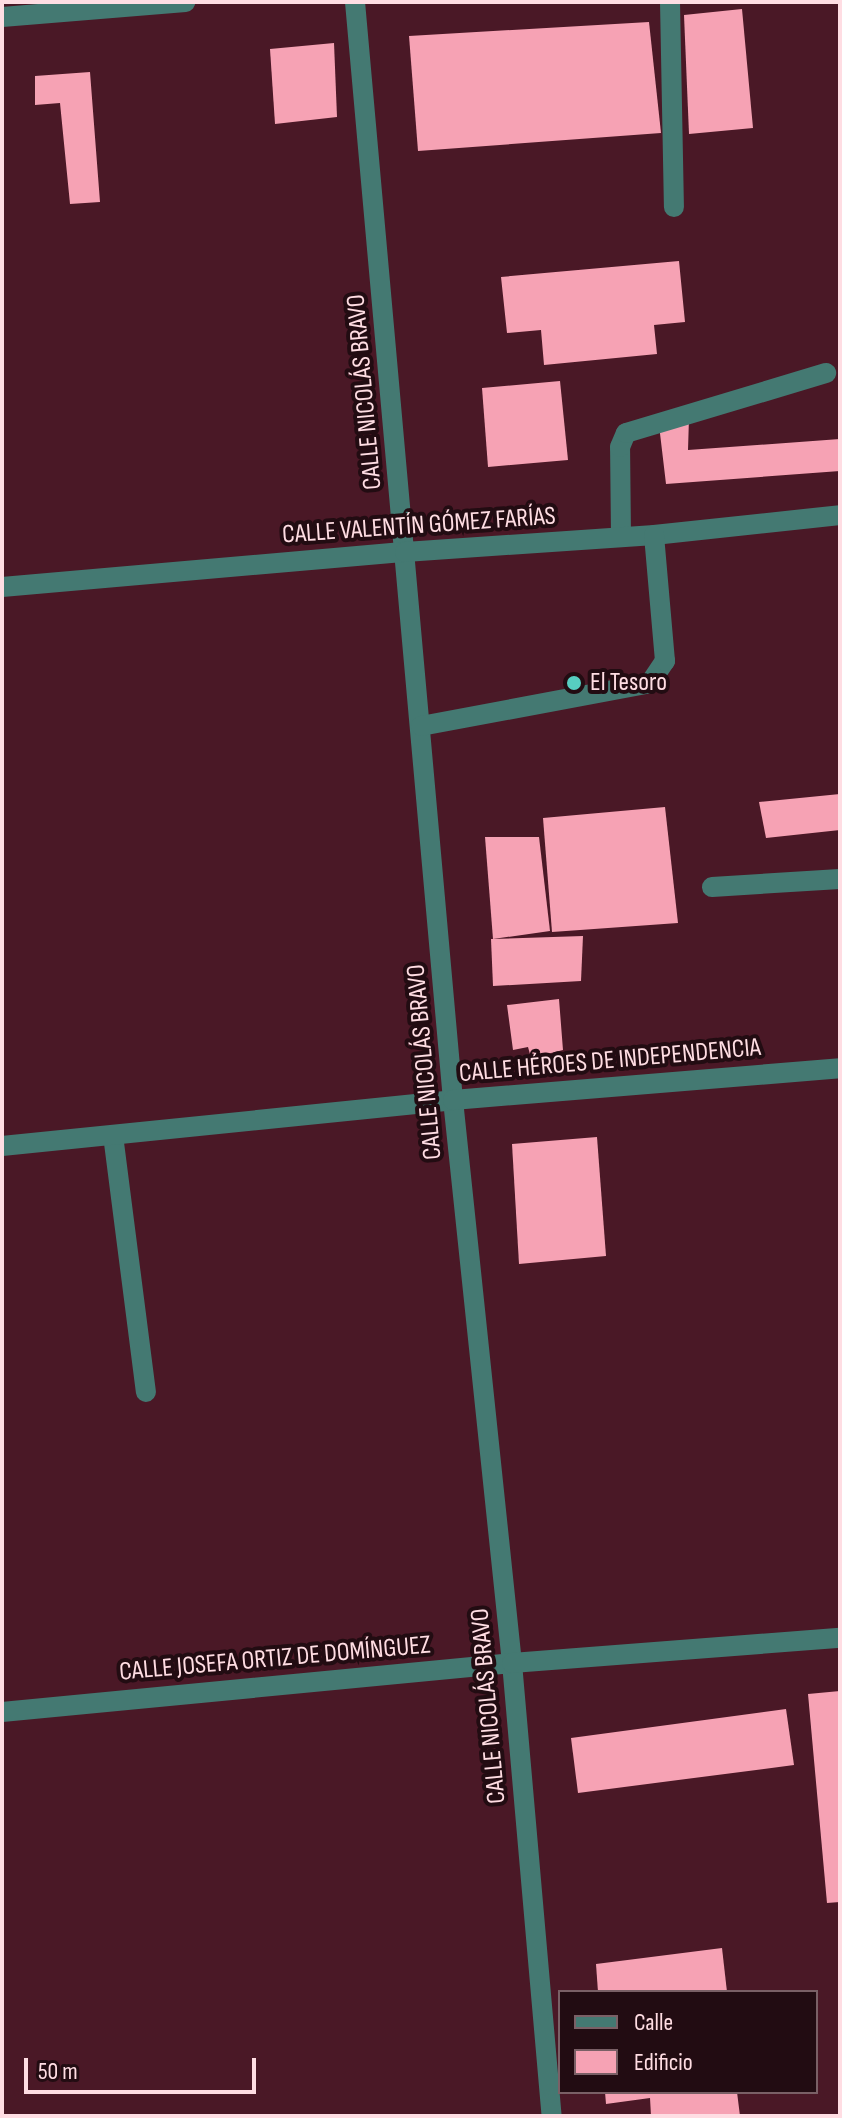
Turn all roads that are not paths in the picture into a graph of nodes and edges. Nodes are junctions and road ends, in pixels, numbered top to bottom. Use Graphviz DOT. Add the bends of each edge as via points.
graph roads {
  1 [pos="185,2"];
  2 [pos="355,2"];
  3 [pos="670,2"];
  4 [pos="2,17"];
  5 [pos="674,207"];
  6 [pos="826,373"];
  7 [pos="840,515"];
  8 [pos="654,535"];
  9 [pos="621,537"];
  10 [pos="405,552"];
  11 [pos="2,587"];
  12 [pos="421,726"];
  13 [pos="840,879"];
  14 [pos="712,887"];
  15 [pos="840,1068"];
  16 [pos="453,1100"];
  17 [pos="113,1135"];
  18 [pos="2,1146"];
  19 [pos="146,1392"];
  20 [pos="840,1638"];
  21 [pos="512,1663"];
  22 [pos="2,1712"];
  23 [pos="552,2116"];
  1 -- 4 [label="street"];
  2 -- 10 [label="street, CALLE NICOLÁS BRAVO"];
  3 -- 5 [label="street"];
  6 -- 9 [label="street" via="626,433 620,447"];
  7 -- 8 [label="street, CALLE VALENTÍN GÓMEZ FARÍAS"];
  8 -- 9 [label="street, CALLE VALENTÍN GÓMEZ FARÍAS"];
  8 -- 12 [label="street" via="665,661 650,683"];
  9 -- 10 [label="street, CALLE VALENTÍN GÓMEZ FARÍAS"];
  10 -- 11 [label="street, CALLE VALENTÍN GÓMEZ FARÍAS"];
  10 -- 12 [label="street, CALLE NICOLÁS BRAVO"];
  12 -- 16 [label="street, CALLE NICOLÁS BRAVO"];
  13 -- 14 [label="street"];
  15 -- 16 [label="street, CALLE HÉROES DE INDEPENDENCIA"];
  16 -- 17 [label="street, CALLE HÉROES DE INDEPENDENCIA"];
  16 -- 21 [label="street, CALLE NICOLÁS BRAVO"];
  17 -- 18 [label="street, CALLE HÉROES DE INDEPENDENCIA"];
  17 -- 19 [label="street"];
  20 -- 21 [label="street, CALLE JOSEFA ORTIZ DE DOMÍNGUEZ"];
  21 -- 22 [label="street, CALLE JOSEFA ORTIZ DE DOMÍNGUEZ"];
  21 -- 23 [label="street, CALLE NICOLÁS BRAVO"];
}
